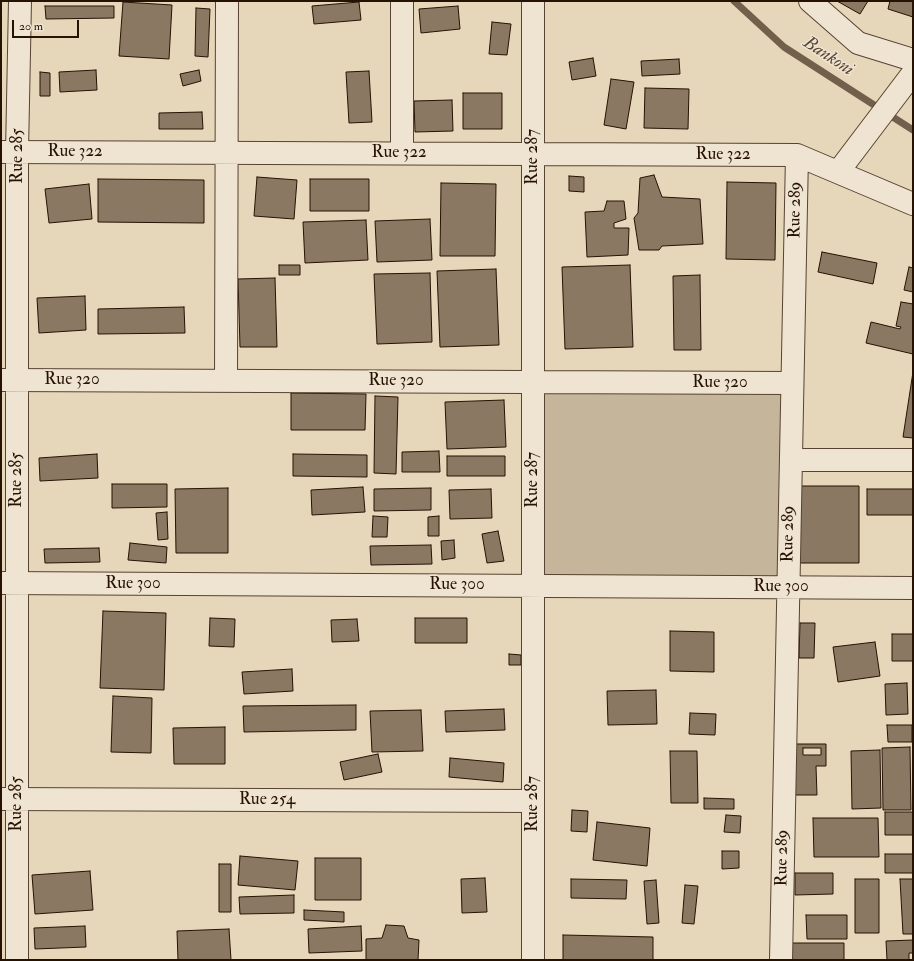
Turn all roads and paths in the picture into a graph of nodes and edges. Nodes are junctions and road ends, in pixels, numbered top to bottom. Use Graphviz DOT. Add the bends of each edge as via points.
graph roads {
  1 [pos="20,1"];
  2 [pos="226,1"];
  3 [pos="402,1"];
  4 [pos="533,1"];
  5 [pos="810,1"];
  6 [pos="913,60"];
  7 [pos="913,73"];
  8 [pos="9,152"];
  9 [pos="226,153"];
  10 [pos="402,153"];
  11 [pos="533,154"];
  12 [pos="797,155"];
  13 [pos="838,172"];
  14 [pos="913,204"];
  15 [pos="9,380"];
  16 [pos="226,380"];
  17 [pos="533,382"];
  18 [pos="792,383"];
  19 [pos="791,460"];
  20 [pos="913,460"];
  21 [pos="9,583"];
  22 [pos="533,586"];
  23 [pos="788,587"];
  24 [pos="913,588"];
  25 [pos="9,799"];
  26 [pos="533,801"];
  27 [pos="17,960"];
  28 [pos="533,960"];
  29 [pos="781,960"];
  1 -- 8 [label="street, Rue 285"];
  2 -- 9 [label="street"];
  3 -- 10 [label="street"];
  4 -- 11 [label="street, Rue 287"];
  5 -- 6 [label="street" via="858,43"];
  7 -- 13 [label="street"];
  8 -- 9 [label="street, Rue 322"];
  8 -- 15 [label="street, Rue 285"];
  9 -- 10 [label="street, Rue 322"];
  9 -- 16 [label="street"];
  10 -- 11 [label="street, Rue 322"];
  11 -- 12 [label="street, Rue 322"];
  11 -- 17 [label="street, Rue 287"];
  12 -- 13 [label="street"];
  12 -- 18 [label="street, Rue 289"];
  13 -- 14 [label="street"];
  15 -- 16 [label="street, Rue 320"];
  15 -- 21 [label="street, Rue 285"];
  16 -- 17 [label="street, Rue 320"];
  17 -- 18 [label="street, Rue 320"];
  17 -- 22 [label="street, Rue 287"];
  18 -- 19 [label="street, Rue 289"];
  19 -- 20 [label="street"];
  19 -- 23 [label="street, Rue 289"];
  21 -- 22 [label="street, Rue 300"];
  21 -- 25 [label="street, Rue 285"];
  22 -- 23 [label="street, Rue 300"];
  22 -- 26 [label="street, Rue 287"];
  23 -- 24 [label="street, Rue 300"];
  23 -- 29 [label="street, Rue 289"];
  25 -- 26 [label="street, Rue 254"];
  25 -- 27 [label="street, Rue 285"];
  26 -- 28 [label="street, Rue 287"];
}
